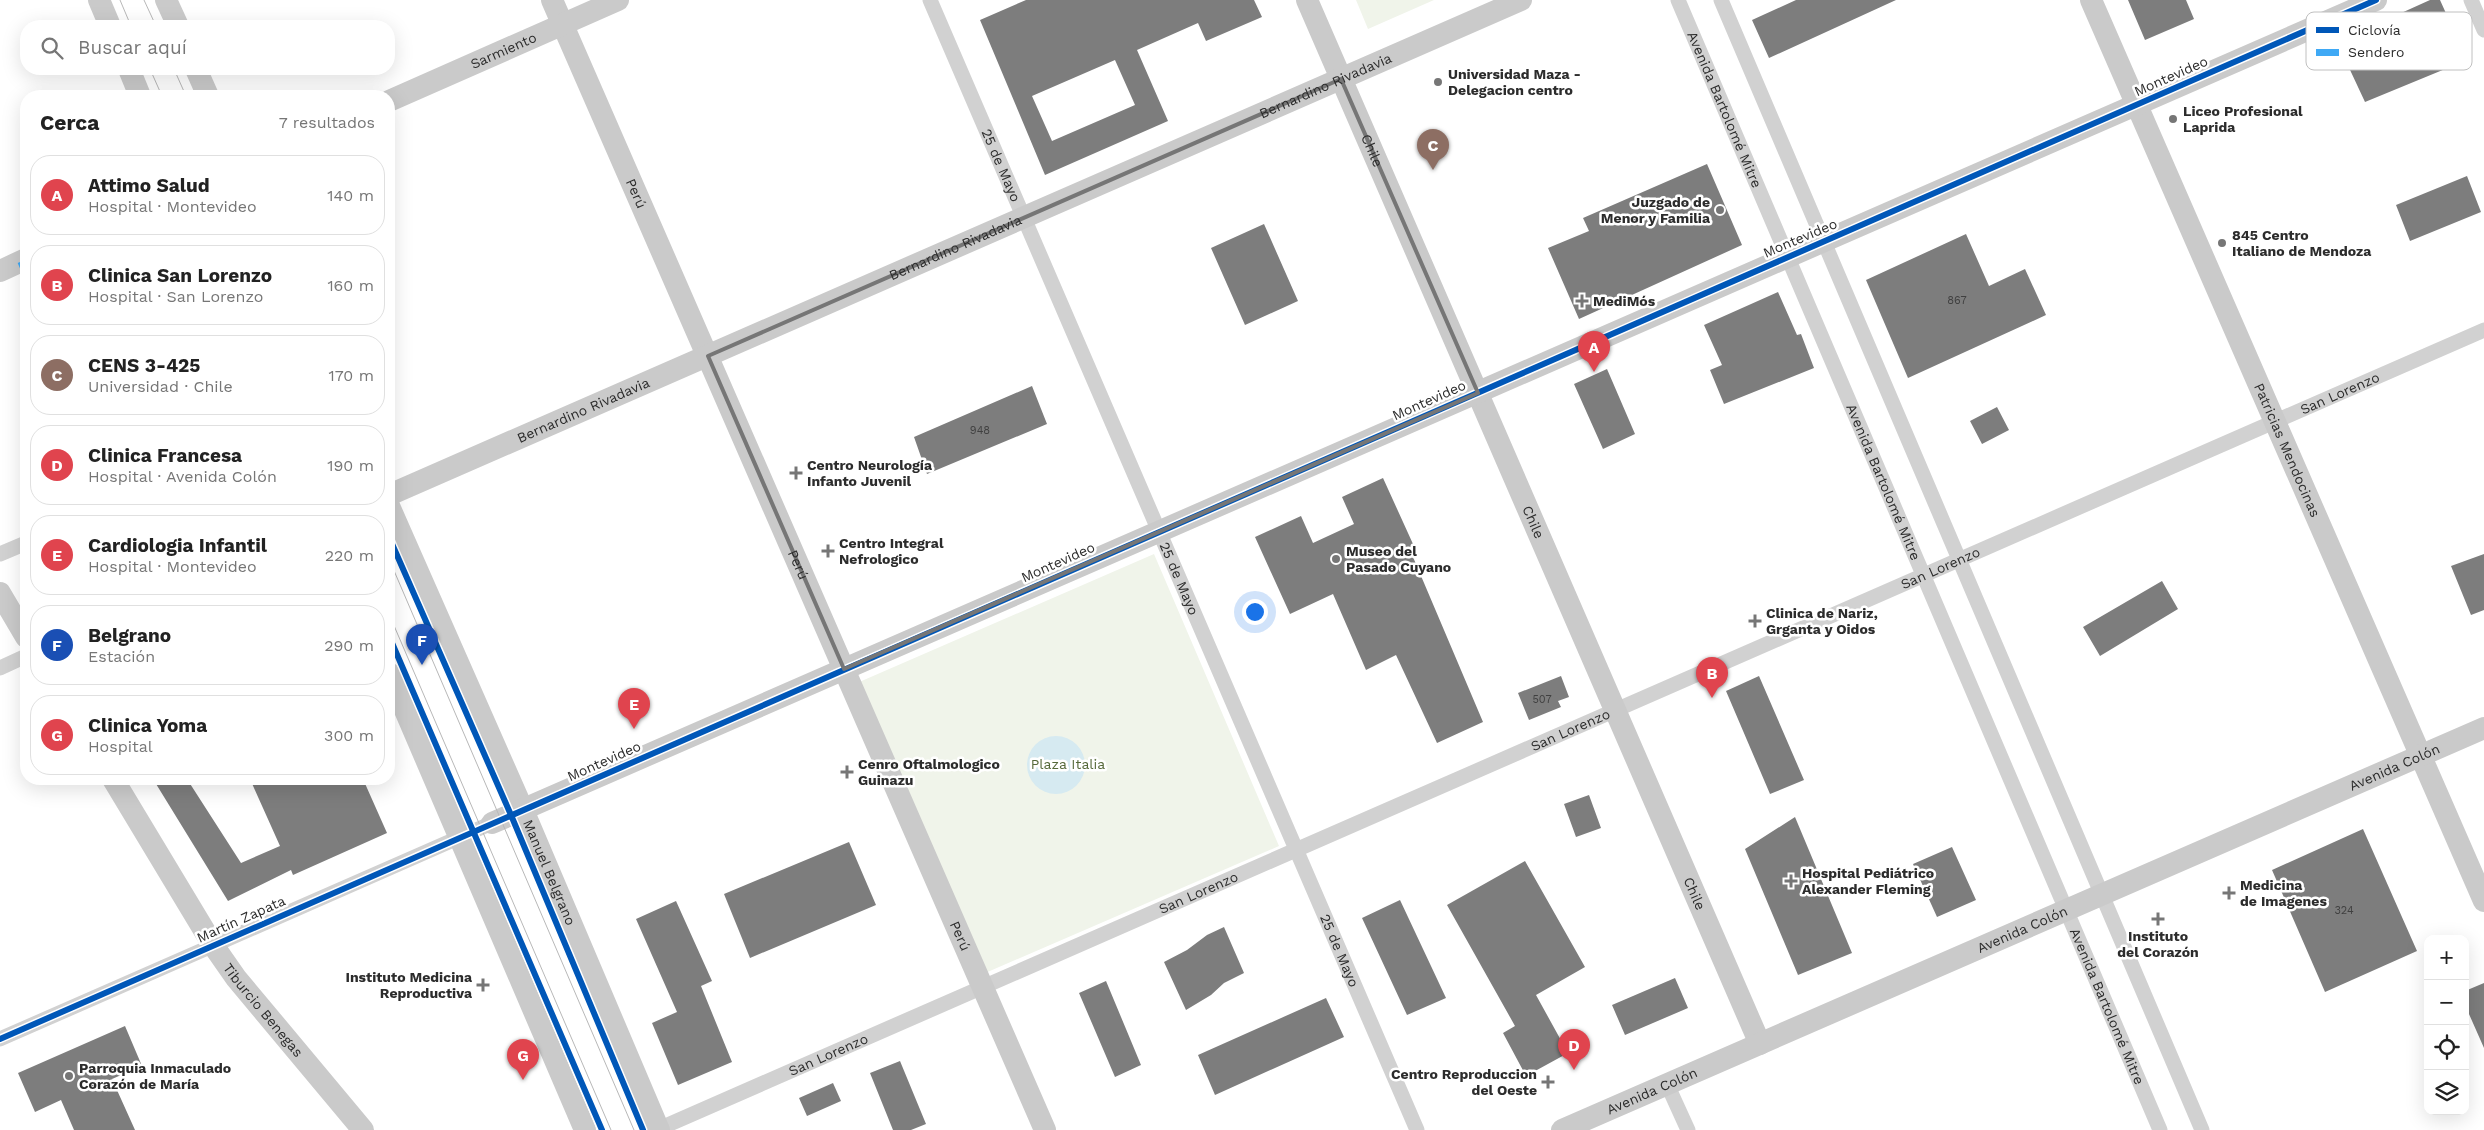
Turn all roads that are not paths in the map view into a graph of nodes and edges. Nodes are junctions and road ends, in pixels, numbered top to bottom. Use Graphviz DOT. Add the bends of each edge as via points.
graph roads {
  1 [pos="99,0"];
  2 [pos="166,0"];
  3 [pos="552,0"];
  4 [pos="618,0"];
  5 [pos="930,0"];
  6 [pos="1307,0"];
  7 [pos="1521,0"];
  8 [pos="1678,0"];
  9 [pos="1721,0"];
  10 [pos="2091,0"];
  11 [pos="2376,0"];
  12 [pos="2471,0"];
  13 [pos="2348,12"];
  14 [pos="107,20"];
  15 [pos="175,20"];
  16 [pos="563,24"];
  17 [pos="2306,30"];
  18 [pos="2484,30"];
  19 [pos="131,75"];
  20 [pos="199,75"];
  21 [pos="1341,79"];
  22 [pos="138,90"];
  23 [pos="205,90"];
  24 [pos="395,98"];
  25 [pos="2137,104"];
  26 [pos="1024,217"];
  27 [pos="1824,241"];
  28 [pos="1788,257"];
  29 [pos="2484,330"];
  30 [pos="708,356"];
  31 [pos="1478,392"];
  32 [pos="2275,421"];
  33 [pos="395,492"];
  34 [pos="395,520"];
  35 [pos="1160,532"];
  36 [pos="20,546"];
  37 [pos="0,554"];
  38 [pos="1959,560"];
  39 [pos="1923,576"];
  40 [pos="0,593"];
  41 [pos="20,626"];
  42 [pos="20,659"];
  43 [pos="0,668"];
  44 [pos="844,669"];
  45 [pos="395,687"];
  46 [pos="1615,710"];
  47 [pos="2484,728"];
  48 [pos="2421,755"];
  49 [pos="117,785"];
  50 [pos="523,810"];
  51 [pos="492,823"];
  52 [pos="459,837"];
  53 [pos="1297,850"];
  54 [pos="2102,894"];
  55 [pos="2484,901"];
  56 [pos="2066,910"];
  57 [pos="213,945"];
  58 [pos="983,988"];
  59 [pos="0,1039"];
  60 [pos="1760,1044"];
  61 [pos="1666,1084"];
  62 [pos="363,1130"];
  63 [pos="585,1130"];
  64 [pos="658,1130"];
  65 [pos="1045,1130"];
  66 [pos="1417,1130"];
  67 [pos="1562,1130"];
  68 [pos="1688,1130"];
  69 [pos="2160,1130"];
  70 [pos="2202,1130"];
  1 -- 14 [label="street"];
  2 -- 15 [label="street"];
  3 -- 16 [label="street, Perú"];
  4 -- 16 [label="street, Sarmiento"];
  5 -- 26 [label="street, 25 de Mayo"];
  6 -- 21 [label="street, Chile"];
  7 -- 21 [label="street, Bernardino Rivadavia"];
  8 -- 28 [label="street, Avenida Bartolomé Mitre"];
  9 -- 27 [label="street"];
  10 -- 25 [label="street, Patricias Mendocinas"];
  11 -- 13 [label="street, Montevideo"];
  12 -- 18 [label="street"];
  16 -- 24 [label="street, Sarmiento"];
  16 -- 30 [label="street, Perú"];
  17 -- 25 [label="street, Montevideo"];
  19 -- 22 [label="street"];
  20 -- 23 [label="street"];
  21 -- 26 [label="street, Bernardino Rivadavia"];
  21 -- 31 [label="street, Chile"];
  25 -- 27 [label="street, Montevideo"];
  25 -- 32 [label="street, Patricias Mendocinas"];
  26 -- 30 [label="street, Bernardino Rivadavia"];
  26 -- 35 [label="street, 25 de Mayo"];
  27 -- 28 [label="street, Montevideo"];
  27 -- 38 [label="street"];
  28 -- 31 [label="street, Montevideo"];
  28 -- 39 [label="street, Avenida Bartolomé Mitre"];
  29 -- 32 [label="street, San Lorenzo"];
  30 -- 33 [label="street, Bernardino Rivadavia"];
  30 -- 44 [label="street, Perú"];
  31 -- 35 [label="street, Montevideo"];
  31 -- 46 [label="street, Chile"];
  32 -- 38 [label="street, San Lorenzo"];
  32 -- 48 [label="street, Patricias Mendocinas"];
  34 -- 50 [label="street, Manuel Belgrano"];
  35 -- 44 [label="street, Montevideo"];
  35 -- 53 [label="street, 25 de Mayo"];
  36 -- 37 [label="street"];
  38 -- 39 [label="street, San Lorenzo"];
  38 -- 54 [label="street"];
  39 -- 46 [label="street, San Lorenzo"];
  39 -- 56 [label="street, Avenida Bartolomé Mitre"];
  40 -- 41 [label="street"];
  42 -- 43 [label="street"];
  44 -- 50 [label="street, Montevideo"];
  44 -- 58 [label="street, Perú"];
  45 -- 52 [label="street"];
  46 -- 53 [label="street, San Lorenzo"];
  46 -- 60 [label="street, Chile"];
  47 -- 48 [label="street, Avenida Colón"];
  48 -- 54 [label="street, Avenida Colón"];
  48 -- 55 [label="street, Patricias Mendocinas"];
  49 -- 57 [label="street, Tiburcio Benegas"];
  50 -- 51 [label="street, Montevideo"];
  50 -- 64 [label="street, Manuel Belgrano"];
  51 -- 52 [label="street, Martín Zapata"];
  52 -- 57 [label="street, Martín Zapata"];
  52 -- 63 [label="street"];
  53 -- 58 [label="street, San Lorenzo"];
  53 -- 66 [label="street, 25 de Mayo"];
  54 -- 56 [label="street, Avenida Colón"];
  54 -- 70 [label="street"];
  56 -- 60 [label="street, Avenida Colón"];
  56 -- 69 [label="street, Avenida Bartolomé Mitre"];
  57 -- 59 [label="street, Martín Zapata"];
  57 -- 62 [label="street, Tiburcio Benegas" via="248,994"];
  58 -- 64 [label="street, San Lorenzo"];
  58 -- 65 [label="street, Perú"];
  60 -- 61 [label="street, Avenida Colón"];
  61 -- 67 [label="street, Avenida Colón"];
  61 -- 68 [label="street"];
}
